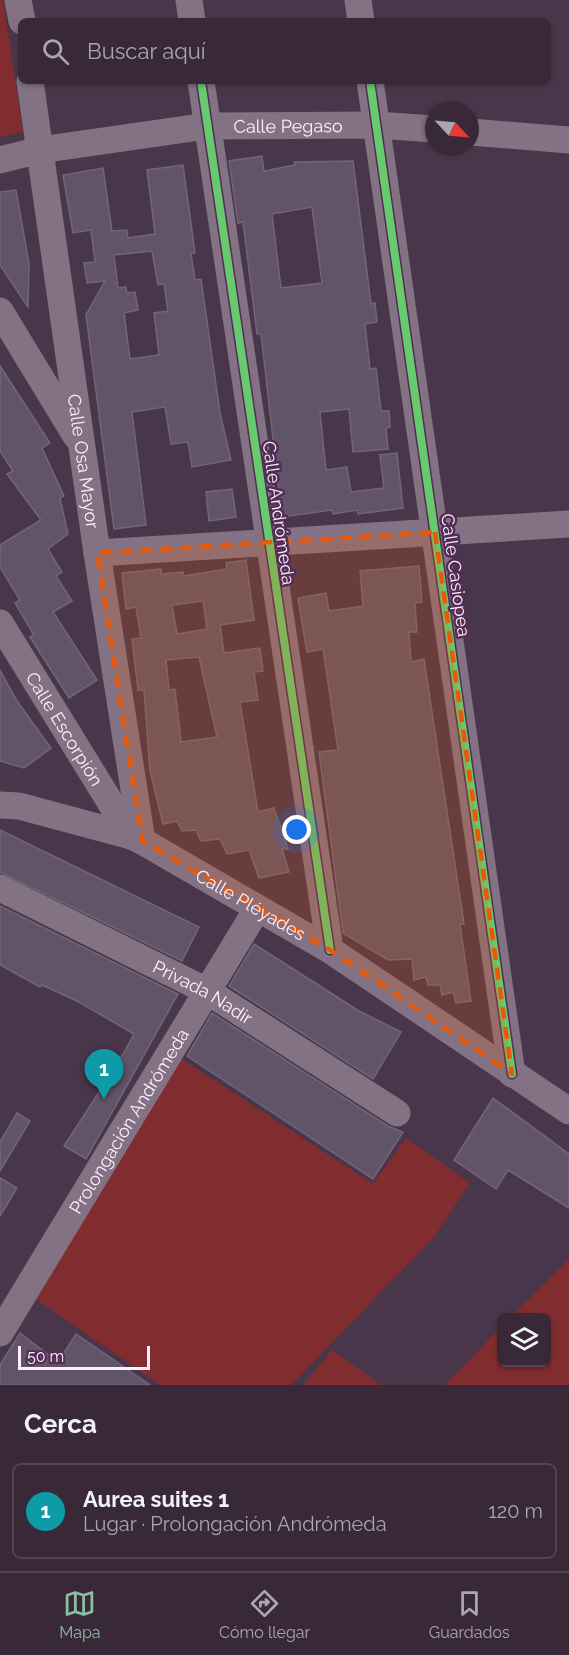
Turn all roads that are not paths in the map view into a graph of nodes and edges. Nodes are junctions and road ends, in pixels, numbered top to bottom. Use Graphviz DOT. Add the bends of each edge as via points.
graph roads {
  1 [pos="18,0"];
  2 [pos="189,0"];
  3 [pos="358,0"];
  4 [pos="21,18"];
  5 [pos="192,18"];
  6 [pos="361,18"];
  7 [pos="30,84"];
  8 [pos="201,84"];
  9 [pos="370,84"];
  10 [pos="376,125"];
  11 [pos="207,126"];
  12 [pos="425,128"];
  13 [pos="479,133"];
  14 [pos="569,140"];
  15 [pos="40,150"];
  16 [pos="0,160"];
  17 [pos="0,311"];
  18 [pos="81,444"];
  19 [pos="569,524"];
  20 [pos="435,532"];
  21 [pos="267,542"];
  22 [pos="97,553"];
  23 [pos="0,623"];
  24 [pos="0,805"];
  25 [pos="136,838"];
  26 [pos="0,888"];
  27 [pos="257,909"];
  28 [pos="330,950"];
  29 [pos="207,991"];
  30 [pos="512,1074"];
  31 [pos="569,1111"];
  32 [pos="397,1113"];
  33 [pos="0,1333"];
  1 -- 4 [label="street"];
  2 -- 5 [label="street"];
  3 -- 6 [label="street"];
  7 -- 15 [label="street, Calle Osa Mayor"];
  8 -- 11 [label="street, Calle Andrómeda"];
  9 -- 10 [label="street, Calle Casiopea"];
  10 -- 11 [label="street, Calle Pegaso"];
  10 -- 12 [label="street, Calle Pegaso"];
  10 -- 20 [label="street, Calle Casiopea"];
  11 -- 15 [label="street, Calle Pegaso"];
  11 -- 21 [label="street, Calle Andrómeda"];
  13 -- 14 [label="street"];
  15 -- 16 [label="street, Calle Pegaso"];
  15 -- 18 [label="street, Calle Osa Mayor"];
  17 -- 18 [label="street"];
  18 -- 22 [label="street, Calle Osa Mayor"];
  19 -- 20 [label="street"];
  20 -- 21 [label="street"];
  20 -- 30 [label="street, Calle Casiopea"];
  21 -- 22 [label="street"];
  21 -- 28 [label="street, Calle Andrómeda"];
  22 -- 25 [label="street, Calle Osa Mayor"];
  23 -- 25 [label="street, Calle Escorpión"];
  24 -- 25 [label="street, Calle Pléyades" via="19,806"];
  25 -- 27 [label="street, Calle Pléyades"];
  26 -- 29 [label="street, Privada Nadir"];
  27 -- 28 [label="street, Calle Pléyades"];
  27 -- 29 [label="street, Prolongación Andrómeda"];
  28 -- 30 [label="street, Calle Pléyades"];
  29 -- 32 [label="street, Privada Nadir"];
  29 -- 33 [label="street, Prolongación Andrómeda"];
  30 -- 31 [label="street, Calle Pléyades"];
}
